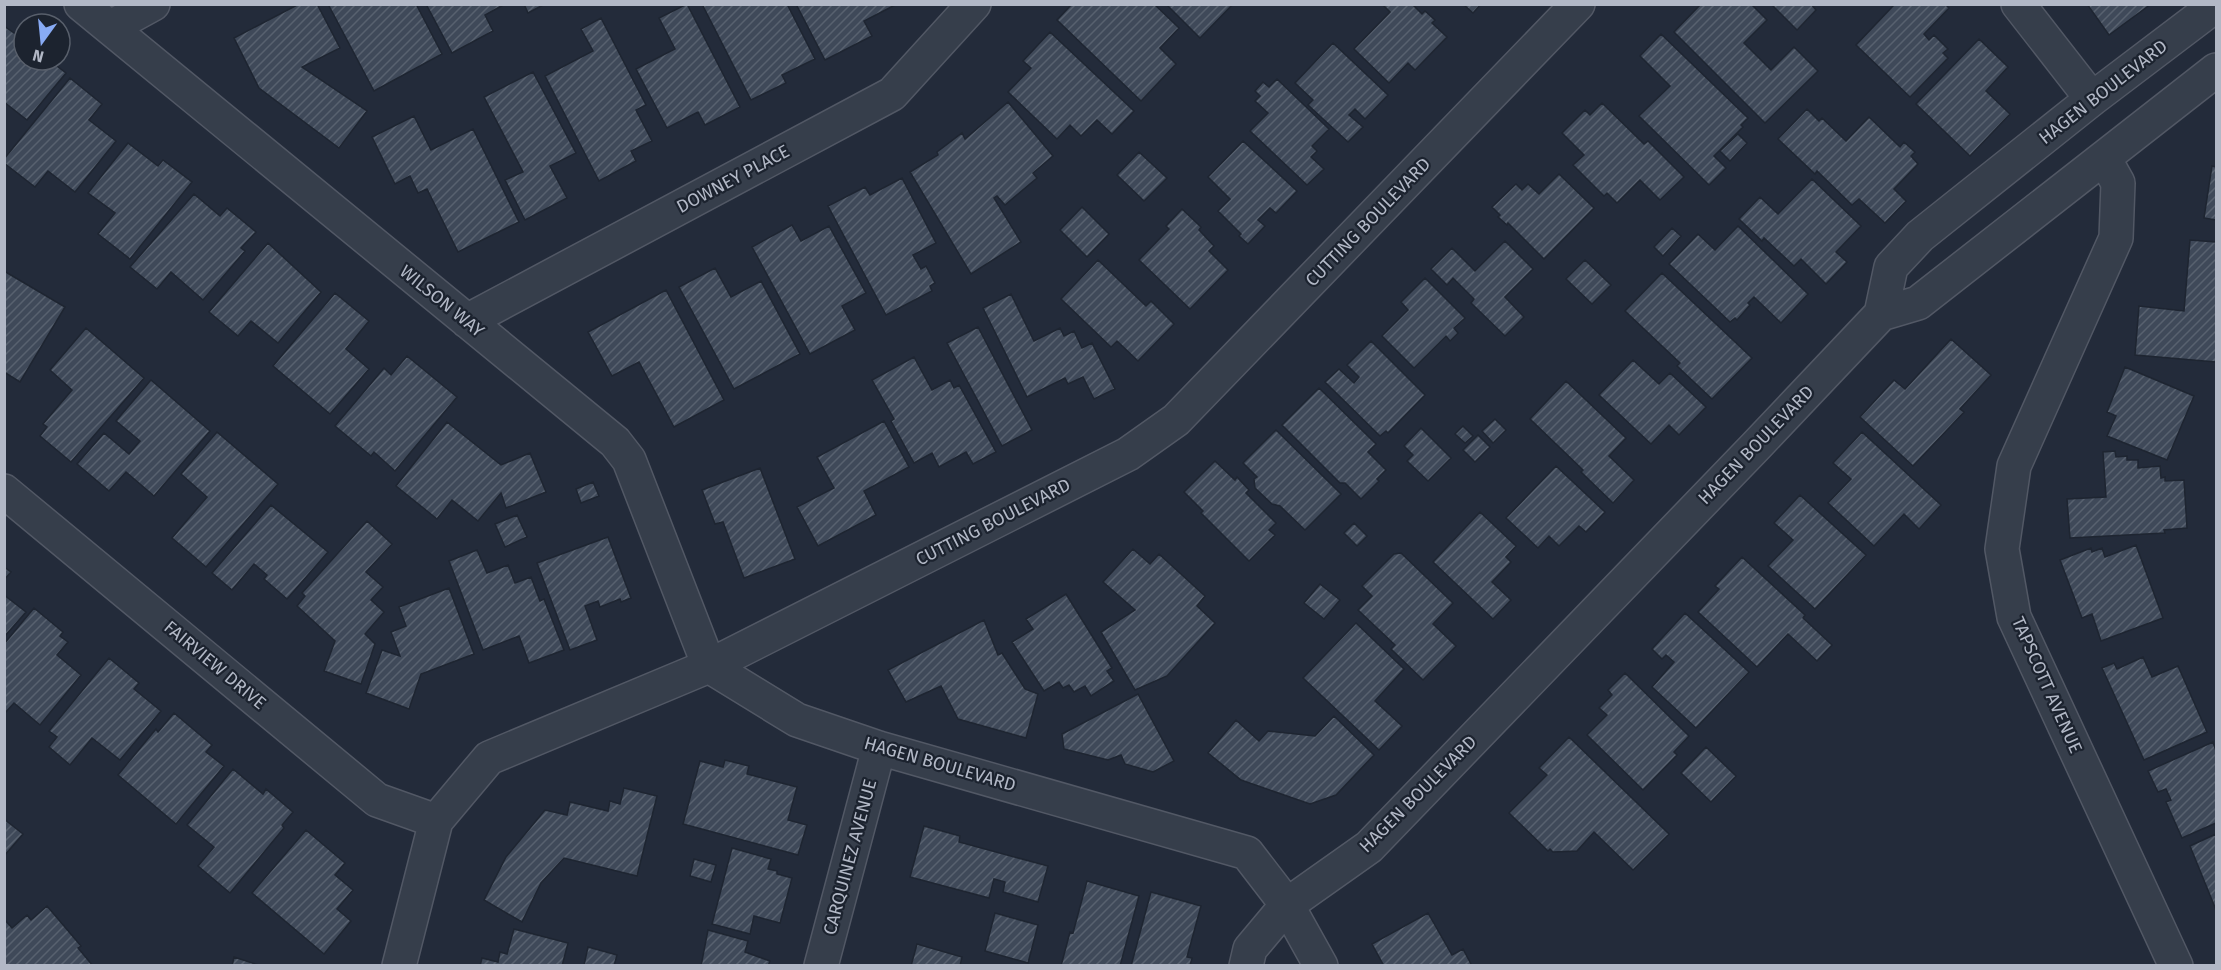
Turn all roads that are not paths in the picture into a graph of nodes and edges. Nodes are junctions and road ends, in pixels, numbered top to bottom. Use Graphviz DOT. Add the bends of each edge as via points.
graph roads {
  1 [pos="81,4"];
  2 [pos="153,4"];
  3 [pos="974,4"];
  4 [pos="1578,4"];
  5 [pos="2018,4"];
  6 [pos="2217,5"];
  7 [pos="111,27"];
  8 [pos="2217,70"];
  9 [pos="2092,99"];
  10 [pos="2104,158"];
  11 [pos="1881,314"];
  12 [pos="467,321"];
  13 [pos="4,491"];
  14 [pos="709,666"];
  15 [pos="879,748"];
  16 [pos="436,821"];
  17 [pos="1287,905"];
  18 [pos="399,966"];
  19 [pos="821,966"];
  20 [pos="1246,966"];
  21 [pos="1321,966"];
  22 [pos="2176,966"];
  1 -- 7 [label="street, WILSON WAY"];
  2 -- 7 [label="street"];
  3 -- 12 [label="street, DOWNEY PLACE" via="892,94"];
  4 -- 14 [label="street, CUTTING BOULEVARD" via="1176,420 1128,454"];
  5 -- 9 [label="street"];
  6 -- 9 [label="street, HAGEN BOULEVARD"];
  7 -- 12 [label="street, WILSON WAY"];
  8 -- 10 [label="street"];
  9 -- 11 [label="street, HAGEN BOULEVARD" via="1920,236 1891,267"];
  10 -- 11 [label="street" via="1918,303"];
  10 -- 22 [label="street, TAPSCOTT AVENUE" via="2118,183 2116,238 2014,466 2002,549 2014,617"];
  11 -- 17 [label="street, HAGEN BOULEVARD" via="1369,847"];
  12 -- 14 [label="street, WILSON WAY" via="615,442 629,460"];
  13 -- 16 [label="street, FAIRVIEW DRIVE" via="377,800"];
  14 -- 15 [label="street, HAGEN BOULEVARD" via="797,720"];
  14 -- 16 [label="street, CUTTING BOULEVARD" via="489,758"];
  15 -- 17 [label="street, HAGEN BOULEVARD" via="1247,853"];
  15 -- 19 [label="street, CARQUINEZ AVENUE"];
  16 -- 18 [label="street, CUTTING BOULEVARD"];
  17 -- 20 [label="street" via="1250,949"];
  17 -- 21 [label="street"];
}
